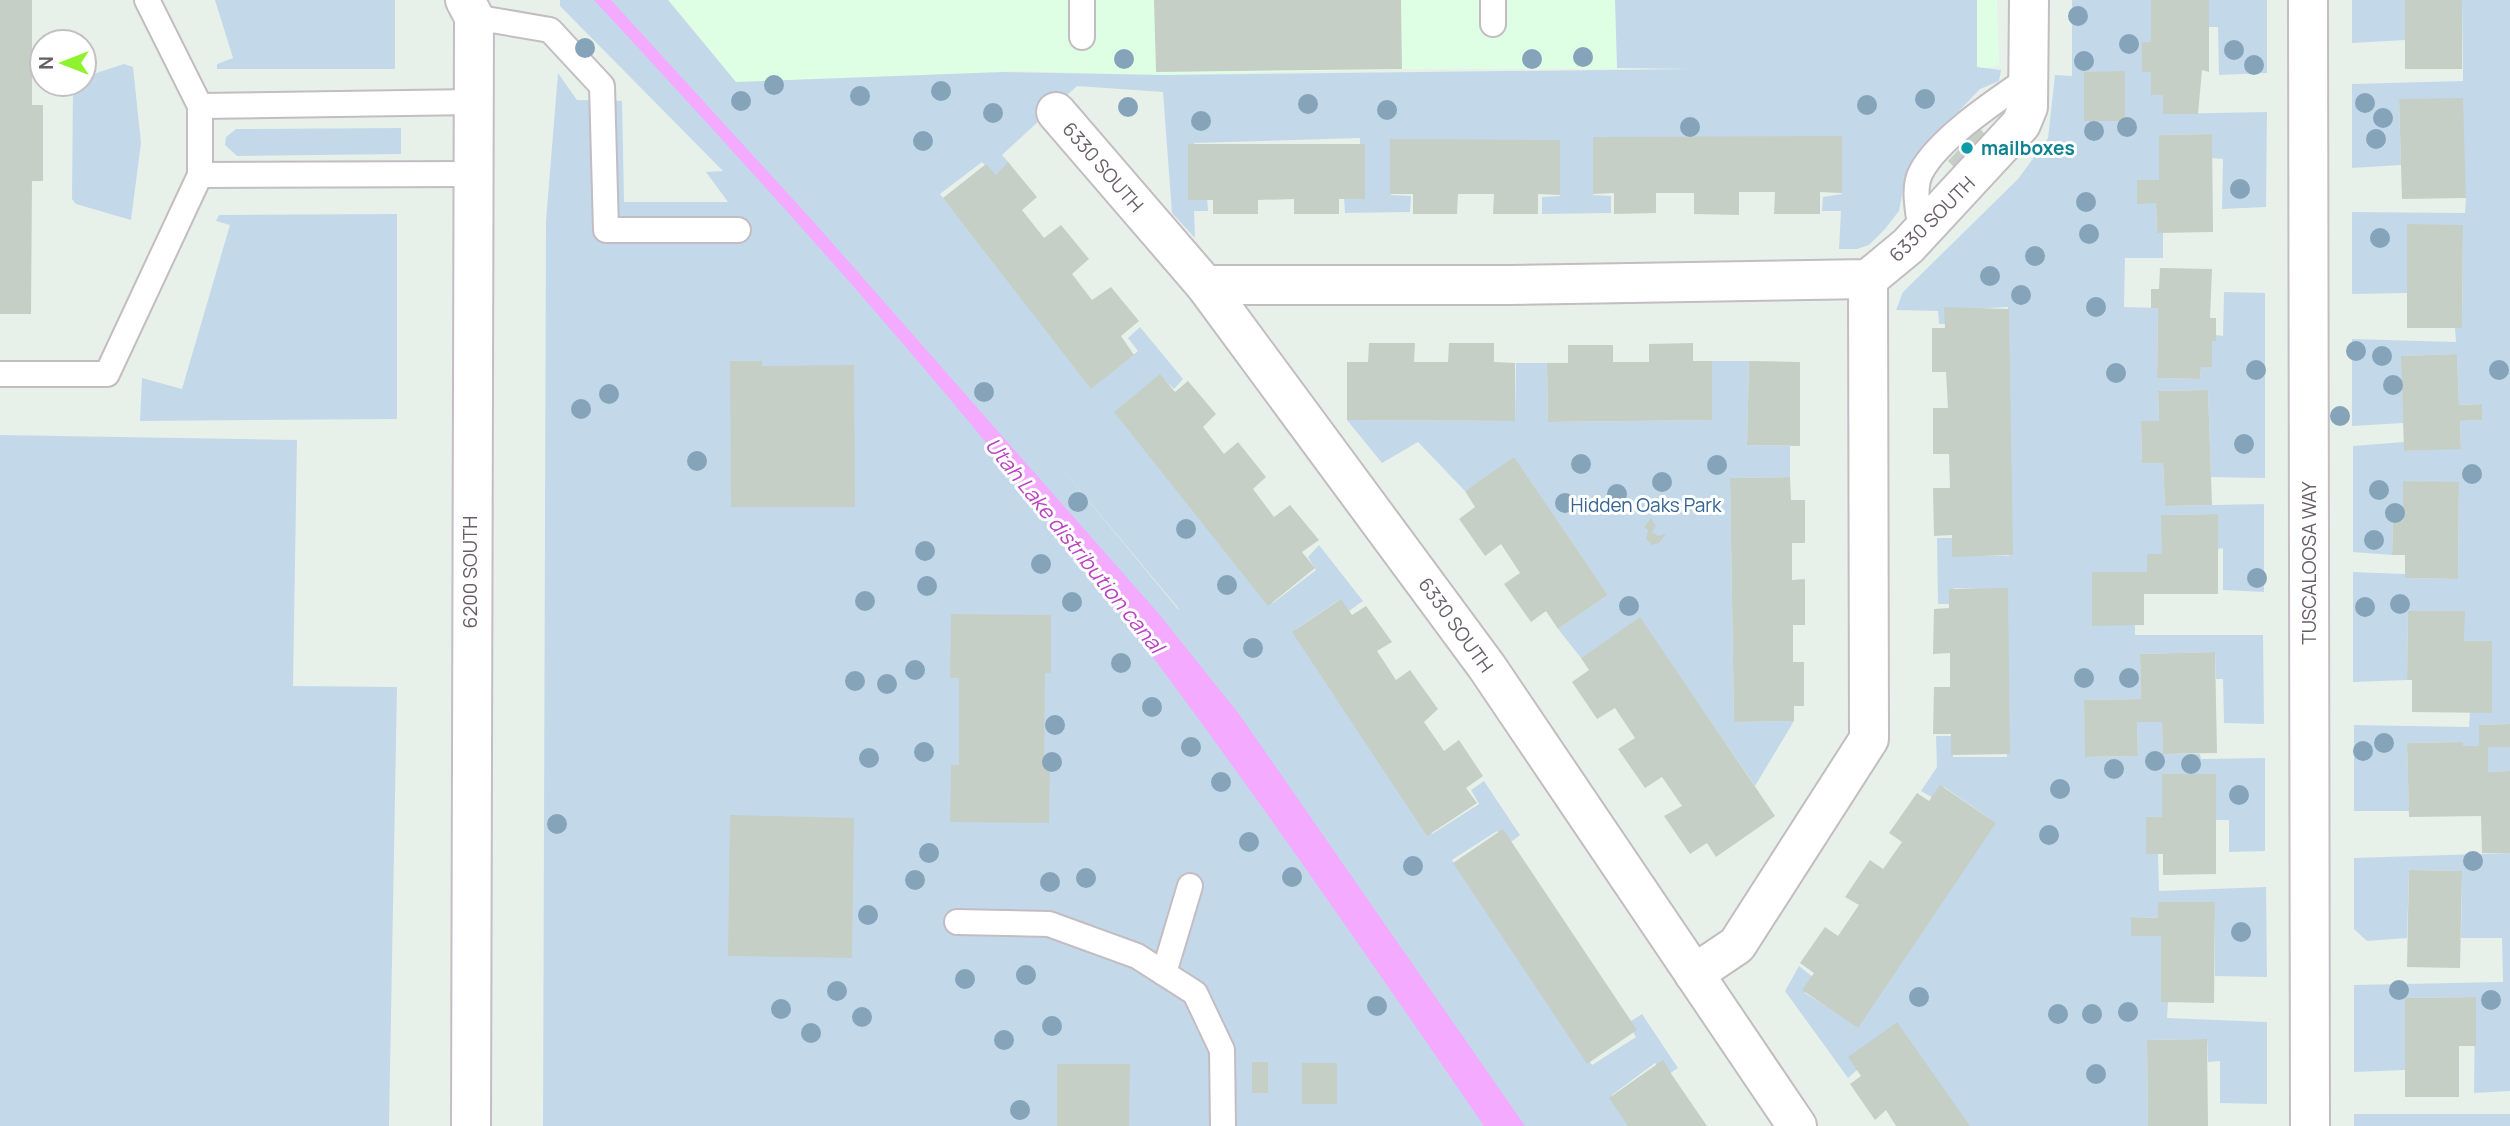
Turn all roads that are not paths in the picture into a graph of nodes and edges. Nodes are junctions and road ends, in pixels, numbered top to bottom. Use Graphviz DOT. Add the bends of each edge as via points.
graph roads {
  1 [pos="147,0"];
  2 [pos="1082,0"];
  3 [pos="2029,0"];
  4 [pos="2308,0"];
  5 [pos="475,6"];
  6 [pos="1082,37"];
  7 [pos="473,102"];
  8 [pos="200,106"];
  9 [pos="1056,112"];
  10 [pos="473,174"];
  11 [pos="200,175"];
  12 [pos="738,230"];
  13 [pos="1868,279"];
  14 [pos="1205,285"];
  15 [pos="0,374"];
  16 [pos="1190,886"];
  17 [pos="957,922"];
  18 [pos="1164,973"];
  19 [pos="1694,974"];
  20 [pos="471,1126"];
  21 [pos="1223,1126"];
  22 [pos="1797,1126"];
  23 [pos="2310,1126"];
  1 -- 8 [label="lane"];
  2 -- 6 [label="lane"];
  3 -- 13 [label="street, 6330 SOUTH" via="2028,107 2021,124 1921,232"];
  4 -- 23 [label="street, TUSCALOOSA WAY"];
  5 -- 7 [label="street, 6200 SOUTH"];
  5 -- 12 [label="lane" via="550,30 602,86 606,230"];
  7 -- 8 [label="lane"];
  7 -- 10 [label="street, 6200 SOUTH"];
  8 -- 11 [label="lane"];
  9 -- 14 [label="street, 6330 SOUTH"];
  10 -- 11 [label="lane"];
  10 -- 20 [label="street, 6200 SOUTH"];
  11 -- 15 [label="lane" via="107,374"];
  13 -- 14 [label="street"];
  13 -- 19 [label="street" via="1869,739 1737,945"];
  14 -- 19 [label="street, 6330 SOUTH" via="1487,667"];
  16 -- 18 [label="lane"];
  17 -- 18 [label="lane" via="1049,924 1137,956"];
  18 -- 21 [label="lane" via="1195,993 1222,1050"];
  19 -- 22 [label="street, 6330 SOUTH"];
}
